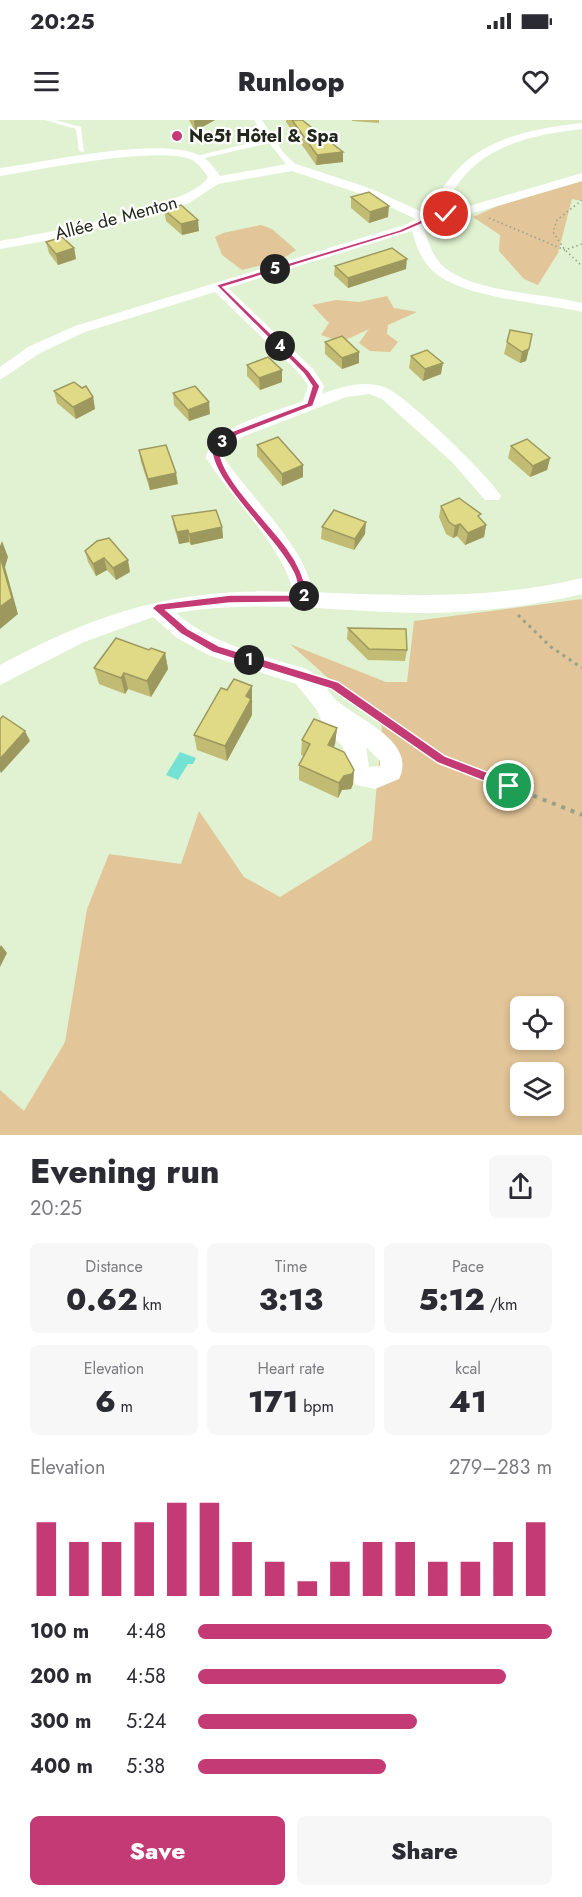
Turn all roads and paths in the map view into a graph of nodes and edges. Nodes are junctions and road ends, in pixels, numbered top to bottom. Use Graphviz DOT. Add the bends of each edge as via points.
graph roads {
  1 [pos="48,120"];
  2 [pos="258,120"];
  3 [pos="582,126"];
  4 [pos="273,140"];
  5 [pos="82,151"];
  6 [pos="196,157"];
  7 [pos="293,167"];
  8 [pos="0,172"];
  9 [pos="582,177"];
  10 [pos="214,181"];
  11 [pos="582,200"];
  12 [pos="474,210"];
  13 [pos="425,219"];
  14 [pos="582,244"];
  15 [pos="0,245"];
  16 [pos="565,250"];
  17 [pos="582,266"];
  18 [pos="218,286"];
  19 [pos="582,308"];
  20 [pos="0,375"];
  21 [pos="310,404"];
  22 [pos="492,496"];
  23 [pos="582,586"];
  24 [pos="304,598"];
  25 [pos="504,602"];
  26 [pos="157,608"];
  27 [pos="582,668"];
  28 [pos="0,676"];
  29 [pos="331,696"];
  30 [pos="582,815"];
  1 -- 5 [label="lane" via="80,128"];
  2 -- 4 [label="street"];
  3 -- 13 [label="street" via="535,133 482,155 460,173"];
  4 -- 6 [label="street"];
  4 -- 7 [label="street"];
  6 -- 8 [label="street" via="175,153 112,156"];
  6 -- 10 [label="street"];
  7 -- 10 [label="street"];
  7 -- 13 [label="street" via="368,192"];
  9 -- 12 [label="street"];
  10 -- 15 [label="street, Allée de Menton" via="185,200 68,233"];
  11 -- 16 [label="path" via="557,220 553,232"];
  12 -- 13 [label="street"];
  12 -- 16 [label="path"];
  13 -- 18 [label="street"];
  13 -- 19 [label="street" via="428,257 445,274 478,286"];
  14 -- 16 [label="path"];
  16 -- 17 [label="path"];
  18 -- 20 [label="street" via="72,332 34,350"];
  18 -- 21 [label="street" via="307,372 316,386"];
  21 -- 22 [label="street" via="360,387 376,388 458,458"];
  21 -- 24 [label="street" via="236,433 216,449 216,458 231,482 285,551 300,577"];
  23 -- 25 [label="street"];
  24 -- 25 [label="street" via="416,605"];
  24 -- 26 [label="street" via="230,599"];
  25 -- 27 [label="path" via="551,647"];
  26 -- 28 [label="street" via="51,647"];
  26 -- 29 [label="street" via="184,632 216,649 304,678"];
  29 -- 30 [label="path" via="442,759"];
}
